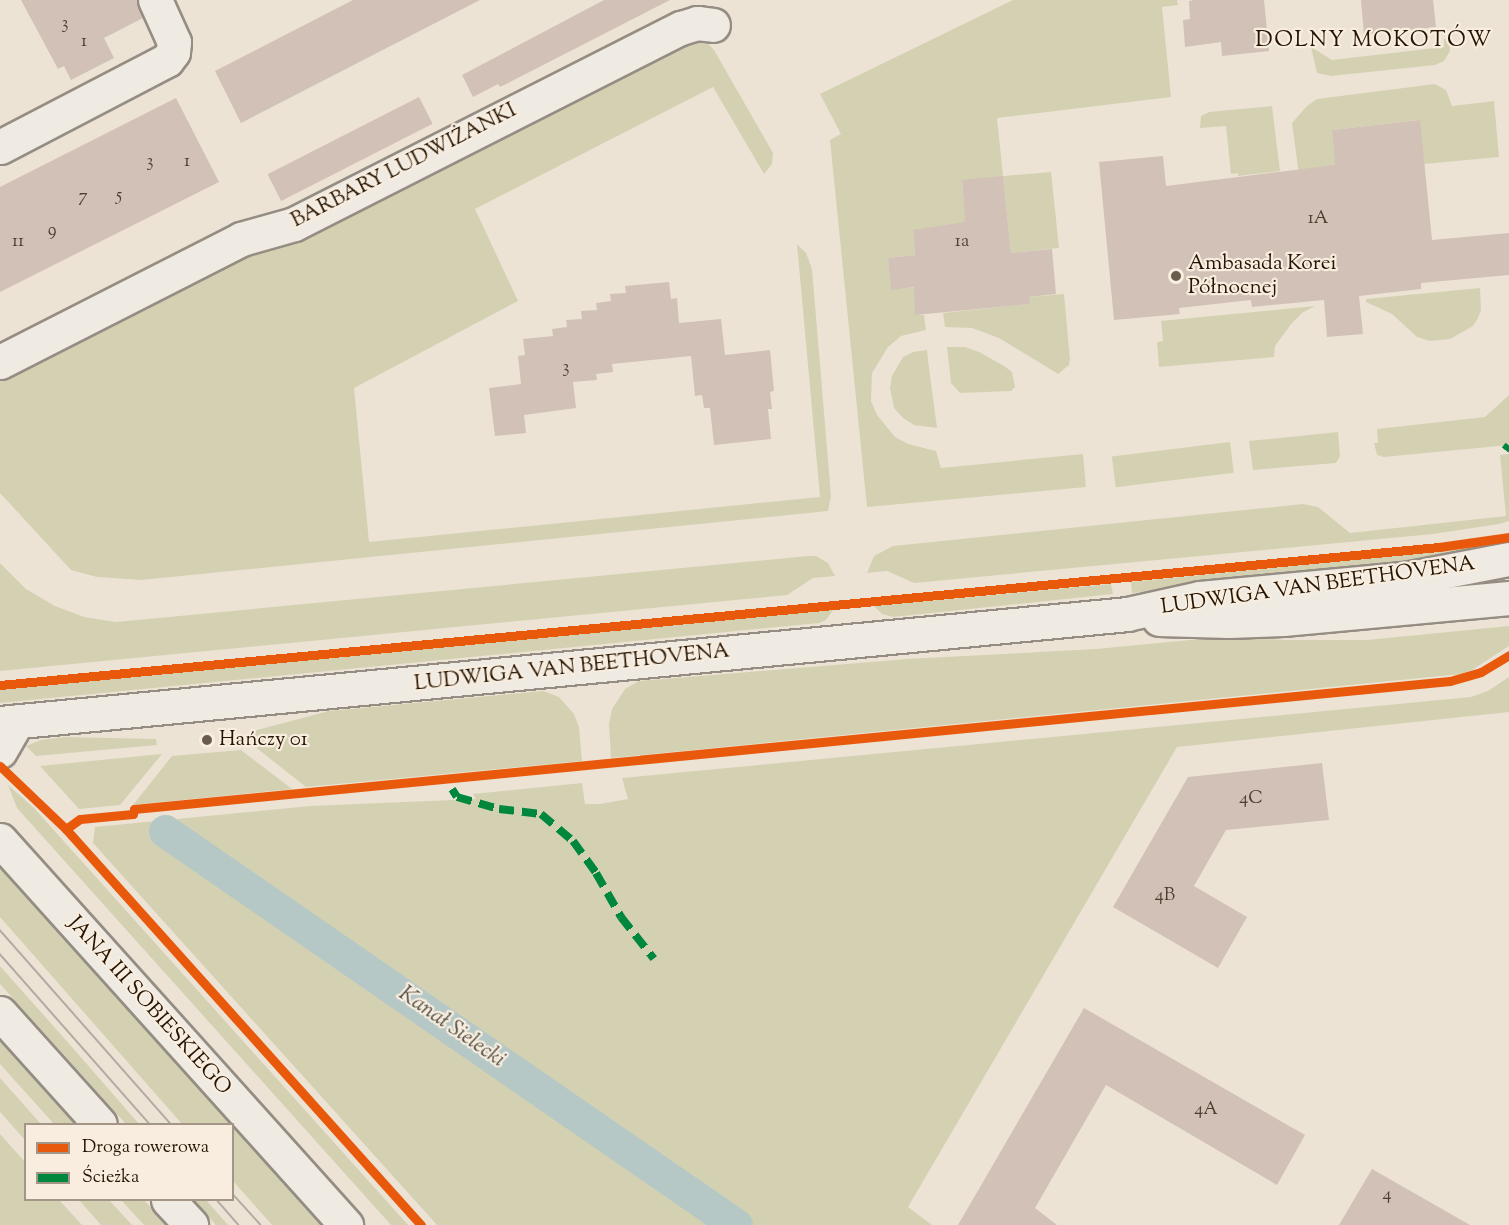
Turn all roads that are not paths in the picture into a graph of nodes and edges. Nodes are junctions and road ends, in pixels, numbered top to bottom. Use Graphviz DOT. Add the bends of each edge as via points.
graph roads {
  1 [pos="155,0"];
  2 [pos="713,25"];
  3 [pos="0,147"];
  4 [pos="0,362"];
  5 [pos="1509,559"];
  6 [pos="1509,598"];
  7 [pos="1127,614"];
  8 [pos="8,722"];
  9 [pos="0,751"];
  10 [pos="2,838"];
  11 [pos="0,1012"];
  12 [pos="98,1123"];
  13 [pos="169,1201"];
  14 [pos="191,1225"];
  15 [pos="346,1225"];
  1 -- 3 [label="street" via="174,42 167,60"];
  2 -- 4 [label="street, BARBARY LUDWIŻANKI" via="698,22 681,28 294,224 241,239"];
  5 -- 7 [label="street, LUDWIGA VAN BEETHOVENA" via="1410,578 1200,598"];
  6 -- 7 [label="street, LUDWIGA VAN BEETHOVENA" via="1283,619 1170,621"];
  7 -- 8 [label="street, LUDWIGA VAN BEETHOVENA"];
  8 -- 9 [label="street, LUDWIGA VAN BEETHOVENA"];
  10 -- 15 [label="street, JANA III SOBIESKIEGO"];
  11 -- 12 [label="street"];
  13 -- 14 [label="street"];
}
